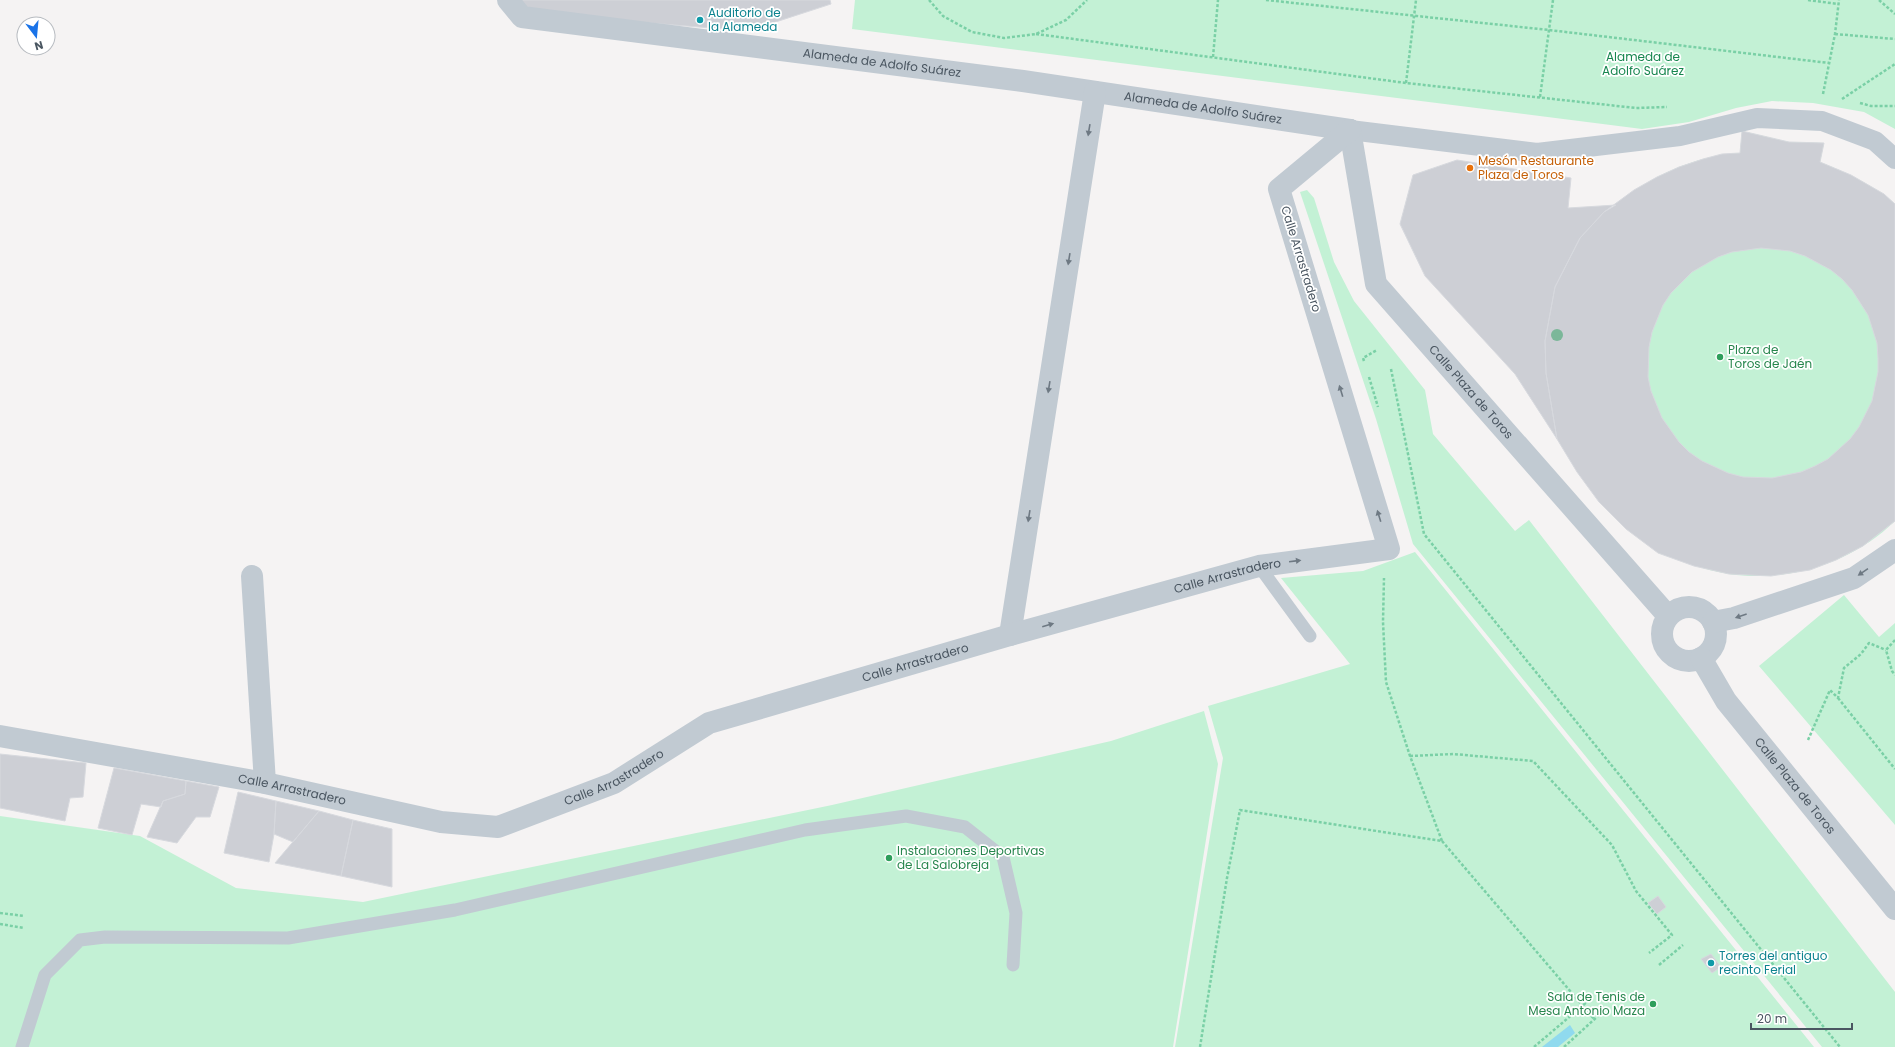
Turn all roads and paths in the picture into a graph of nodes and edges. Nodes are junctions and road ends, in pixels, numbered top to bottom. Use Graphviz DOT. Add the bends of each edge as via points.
graph roads {
  1 [pos="508,0"];
  2 [pos="929,0"];
  3 [pos="1087,0"];
  4 [pos="1218,0"];
  5 [pos="1266,0"];
  6 [pos="1416,0"];
  7 [pos="1553,0"];
  8 [pos="1808,0"];
  9 [pos="1839,0"];
  10 [pos="1879,0"];
  11 [pos="1838,4"];
  12 [pos="1895,14"];
  13 [pos="1414,16"];
  14 [pos="1549,30"];
  15 [pos="1036,34"];
  16 [pos="1835,34"];
  17 [pos="1895,39"];
  18 [pos="1213,57"];
  19 [pos="1830,63"];
  20 [pos="1895,64"];
  21 [pos="1406,83"];
  22 [pos="1095,92"];
  23 [pos="1829,97"];
  24 [pos="1540,98"];
  25 [pos="1835,98"];
  26 [pos="1841,99"];
  27 [pos="1849,101"];
  28 [pos="1856,103"];
  29 [pos="1895,106"];
  30 [pos="1672,107"];
  31 [pos="1350,130"];
  32 [pos="1895,159"];
  33 [pos="1377,350"];
  34 [pos="1365,365"];
  35 [pos="1391,369"];
  36 [pos="1367,372"];
  37 [pos="1378,407"];
  38 [pos="1895,550"];
  39 [pos="1259,566"];
  40 [pos="252,576"];
  41 [pos="1384,578"];
  42 [pos="1668,616"];
  43 [pos="1713,622"];
  44 [pos="1010,635"];
  45 [pos="1310,636"];
  46 [pos="1895,640"];
  47 [pos="1886,650"];
  48 [pos="1701,658"];
  49 [pos="1895,675"];
  50 [pos="1838,698"];
  51 [pos="0,736"];
  52 [pos="1808,740"];
  53 [pos="1410,756"];
  54 [pos="1895,769"];
  55 [pos="265,783"];
  56 [pos="1442,841"];
  57 [pos="1895,908"];
  58 [pos="0,913"];
  59 [pos="24,916"];
  60 [pos="0,924"];
  61 [pos="24,928"];
  62 [pos="1684,945"];
  63 [pos="1649,953"];
  64 [pos="1013,965"];
  65 [pos="1659,965"];
  66 [pos="1588,1001"];
  67 [pos="1582,1006"];
  68 [pos="1599,1015"];
  69 [pos="1594,1019"];
  70 [pos="22,1047"];
  71 [pos="1200,1047"];
  72 [pos="1534,1047"];
  73 [pos="1564,1047"];
  74 [pos="1840,1047"];
  1 -- 22 [label="street, Alameda de Adolfo Suárez" via="522,18"];
  2 -- 15 [label="path" via="944,16 972,32 1004,38"];
  3 -- 15 [label="path" via="1066,20"];
  4 -- 18 [label="path"];
  5 -- 13 [label="path"];
  6 -- 13 [label="path"];
  7 -- 14 [label="path"];
  8 -- 11 [label="path"];
  9 -- 11 [label="path"];
  10 -- 12 [label="path"];
  11 -- 16 [label="path"];
  13 -- 14 [label="path"];
  13 -- 21 [label="path"];
  14 -- 19 [label="path"];
  14 -- 24 [label="path"];
  15 -- 18 [label="path"];
  16 -- 17 [label="path"];
  16 -- 19 [label="path"];
  18 -- 21 [label="path"];
  19 -- 23 [label="path" via="1823,96"];
  20 -- 26 [label="path"];
  21 -- 24 [label="path"];
  22 -- 31 [label="street, Alameda de Adolfo Suárez"];
  22 -- 44 [label="street, one-way"];
  24 -- 30 [label="path" via="1636,108"];
  25 -- 26 [label="path"];
  26 -- 27 [label="path"];
  28 -- 29 [label="path"];
  31 -- 32 [label="street, Alameda de Adolfo Suárez" via="1537,153 1680,136 1757,118 1822,121 1875,141"];
  39 -- 31 [label="street, Calle Arrastradero, one-way" via="1389,549 1279,189"];
  31 -- 42 [label="street, Calle Plaza de Toros" via="1376,284"];
  33 -- 34 [label="path" via="1363,358"];
  35 -- 74 [label="path" via="1424,534"];
  36 -- 37 [label="path"];
  38 -- 43 [label="street, one-way" via="1854,578 1734,618"];
  44 -- 39 [label="street, Calle Arrastradero, one-way"];
  39 -- 45 [label="lane"];
  40 -- 55 [label="street"];
  41 -- 53 [label="path" via="1386,682"];
  42 -- 43 [label="street" via="1684,608 1692,608 1708,615"];
  42 -- 48 [label="street" via="1662,631 1665,647 1670,654 1680,659"];
  43 -- 48 [label="street" via="1715,640"];
  44 -- 55 [label="street, Calle Arrastradero" via="709,723 614,783 498,827 441,822"];
  46 -- 47 [label="path"];
  47 -- 49 [label="path"];
  47 -- 50 [label="path" via="1869,643 1861,654 1844,668"];
  48 -- 57 [label="street, Calle Plaza de Toros" via="1726,701"];
  50 -- 52 [label="path" via="1830,690"];
  50 -- 54 [label="path"];
  51 -- 55 [label="street, Calle Arrastradero"];
  53 -- 56 [label="path"];
  53 -- 63 [label="path" via="1453,754 1533,761 1612,844 1636,891 1672,935"];
  56 -- 67 [label="path"];
  56 -- 71 [label="path" via="1240,810"];
  58 -- 59 [label="path"];
  60 -- 61 [label="path"];
  62 -- 65 [label="path"];
  64 -- 70 [label="lane" via="1016,913 1003,857 965,827 906,816 805,830 455,910 288,938 105,937 80,940 46,975"];
  66 -- 67 [label="path"];
  67 -- 69 [label="path"];
  67 -- 72 [label="path"];
  68 -- 69 [label="path"];
  69 -- 73 [label="path"];
}
